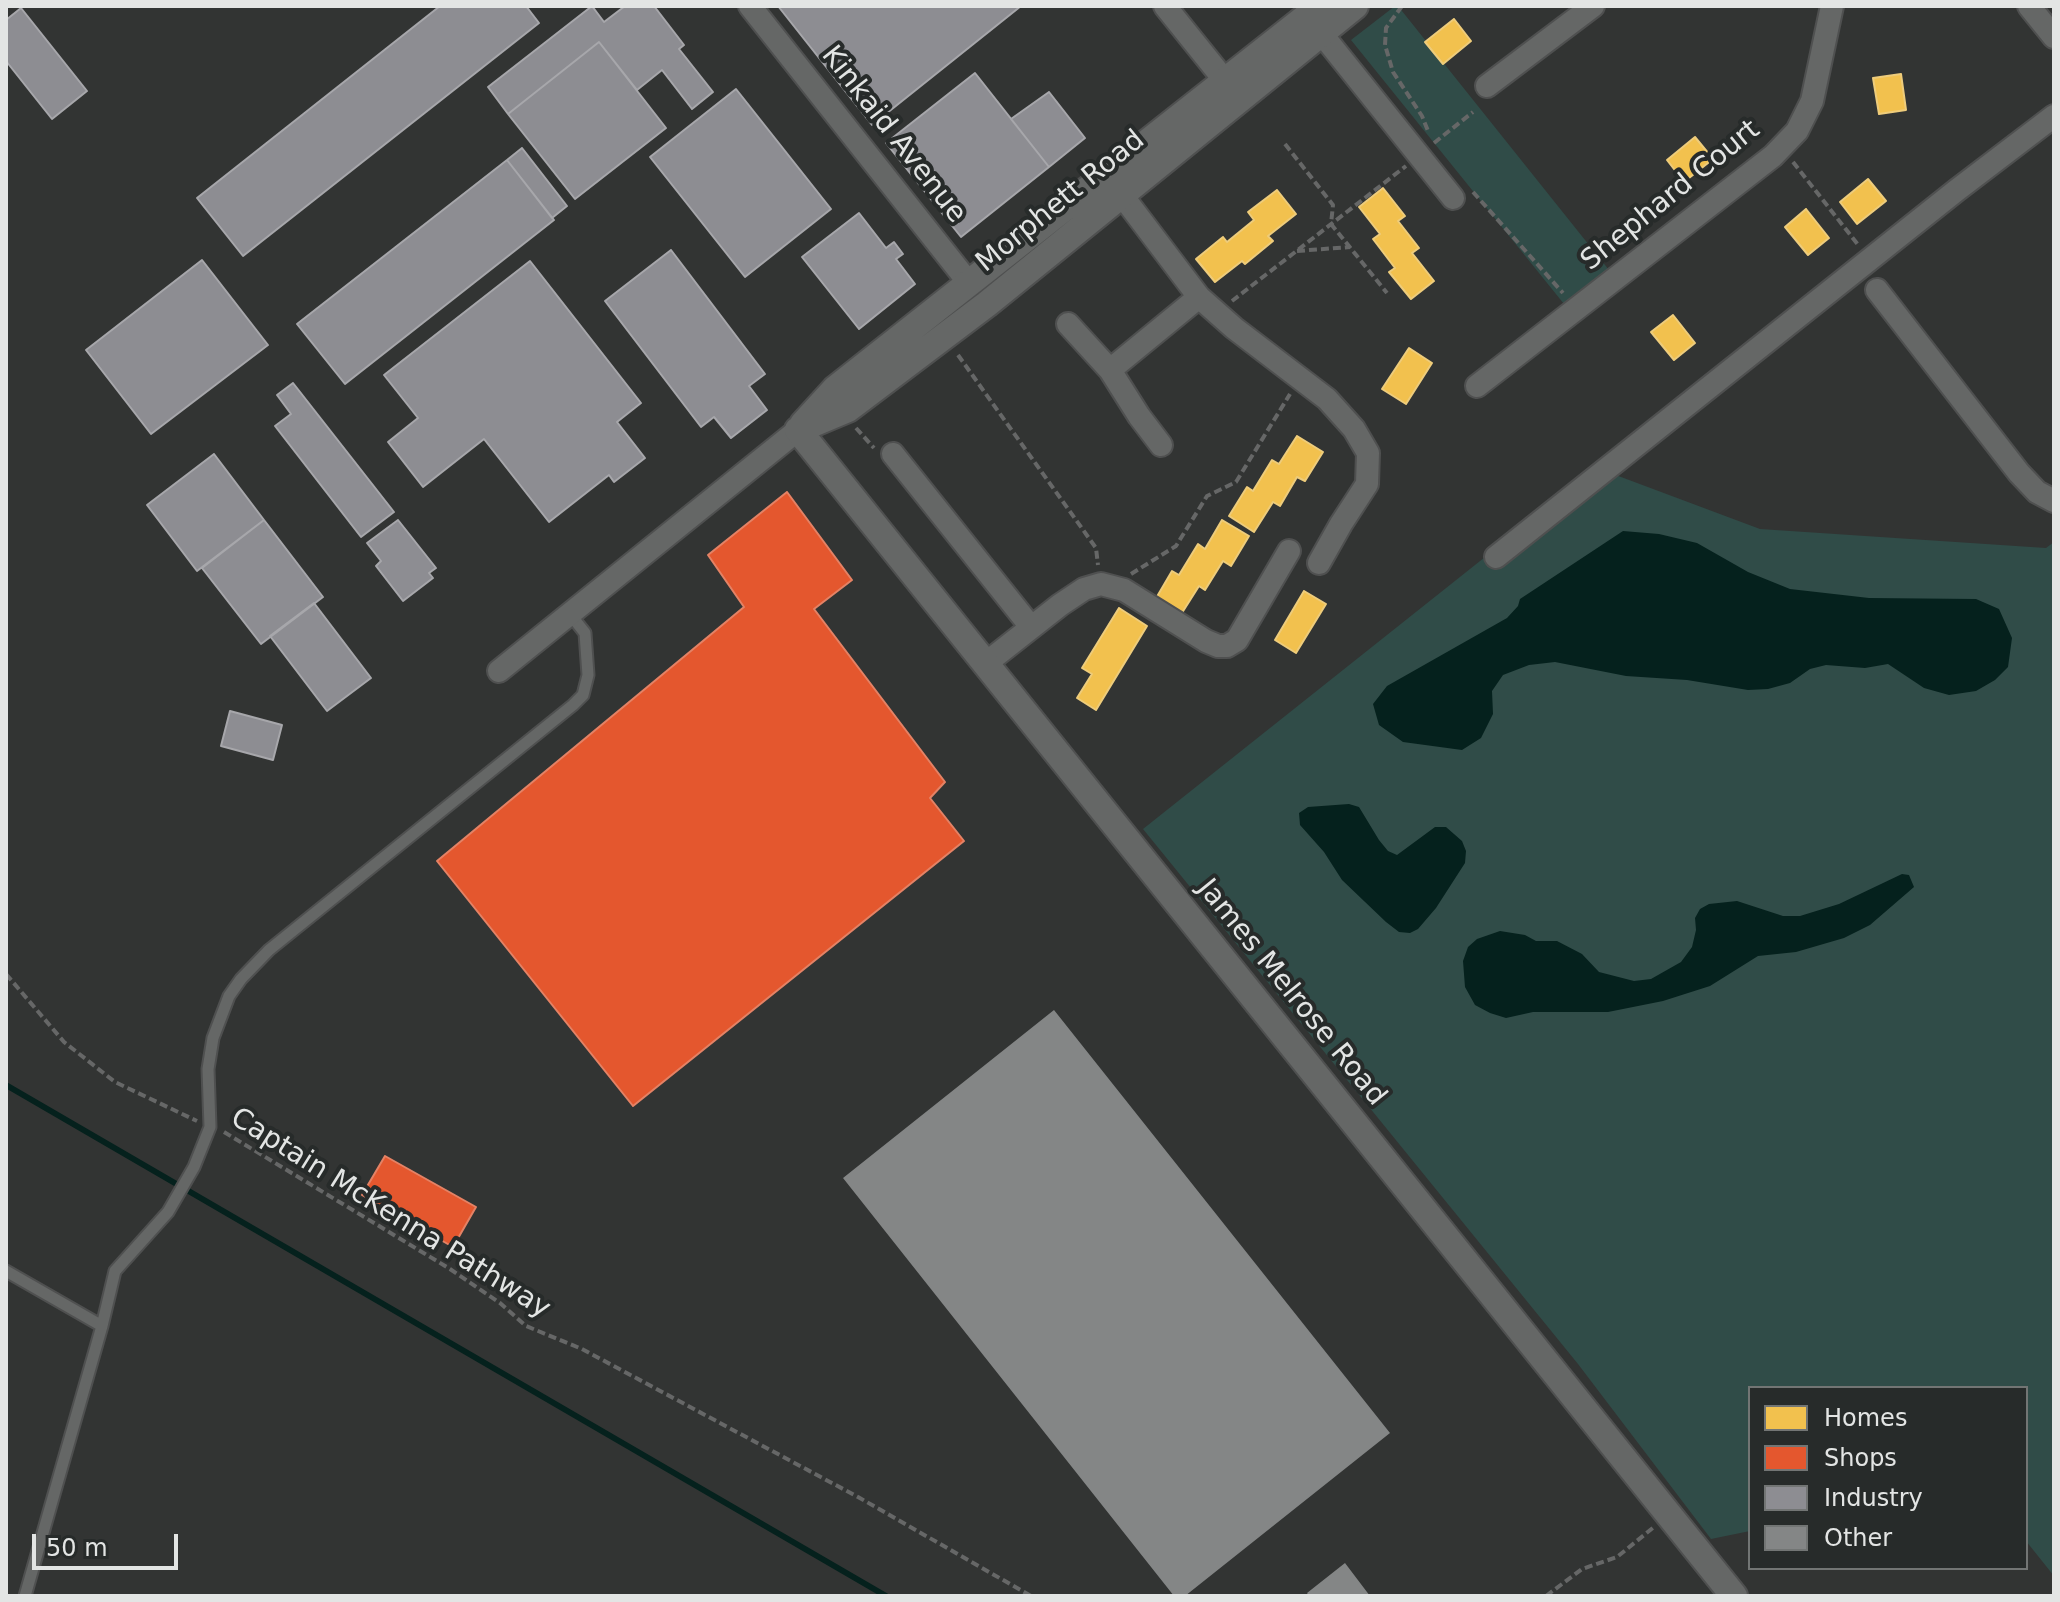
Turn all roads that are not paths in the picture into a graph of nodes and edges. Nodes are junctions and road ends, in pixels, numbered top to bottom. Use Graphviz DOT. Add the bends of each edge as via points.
graph roads {
  1 [pos="750,6"];
  2 [pos="1165,6"];
  3 [pos="1320,6"];
  4 [pos="1355,6"];
  5 [pos="1593,6"];
  6 [pos="1832,6"];
  7 [pos="2029,6"];
  8 [pos="1321,33"];
  9 [pos="2054,37"];
  10 [pos="1487,86"];
  11 [pos="1233,90"];
  12 [pos="2054,116"];
  13 [pos="1121,194"];
  14 [pos="1463,195"];
  15 [pos="969,283"];
  16 [pos="1877,290"];
  17 [pos="1199,297"];
  18 [pos="987,304"];
  19 [pos="1068,324"];
  20 [pos="1110,370"];
  21 [pos="1477,386"];
  22 [pos="798,430"];
  23 [pos="1161,445"];
  24 [pos="893,454"];
  25 [pos="2054,501"];
  26 [pos="1289,551"];
  27 [pos="1496,557"];
  28 [pos="1319,563"];
  29 [pos="570,614"];
  30 [pos="1031,627"];
  31 [pos="985,664"];
  32 [pos="499,671"];
  33 [pos="6,1271"];
  34 [pos="102,1326"];
  35 [pos="25,1596"];
  36 [pos="1734,1596"];
  1 -- 15 [label="street, Kinkaid Avenue"];
  2 -- 11 [label="street"];
  3 -- 11 [label="street, Morphett Road"];
  4 -- 8 [label="street, Morphett Road"];
  5 -- 10 [label="street"];
  6 -- 21 [label="street, Shephard Court" via="1812,101 1797,131"];
  7 -- 9 [label="street"];
  8 -- 11 [label="street, Morphett Road"];
  8 -- 14 [label="street"];
  11 -- 13 [label="street, Morphett Road"];
  11 -- 15 [label="street, Morphett Road"];
  12 -- 27 [label="street"];
  13 -- 17 [label="street"];
  13 -- 18 [label="street, Morphett Road"];
  15 -- 18 [label="street, Kinkaid Avenue"];
  15 -- 22 [label="street, Morphett Road" via="835,389"];
  16 -- 25 [label="street" via="2019,473"];
  17 -- 20 [label="street"];
  17 -- 28 [label="street" via="1327,399 1368,453 1367,484"];
  18 -- 22 [label="street, Morphett Road" via="848,409"];
  19 -- 20 [label="street"];
  20 -- 23 [label="street"];
  22 -- 29 [label="street, Morphett Road"];
  22 -- 31 [label="street, James Melrose Road"];
  24 -- 30 [label="street"];
  26 -- 30 [label="street" via="1237,640 1227,646 1206,641 1123,590 1101,584 1084,589"];
  29 -- 32 [label="street, Morphett Road"];
  29 -- 34 [label="lane" via="585,633 588,675 583,695 269,950 229,996 208,1069 210,1127 168,1212 115,1271"];
  30 -- 31 [label="street"];
  31 -- 36 [label="street, James Melrose Road"];
  33 -- 34 [label="lane"];
  34 -- 35 [label="lane"];
}
